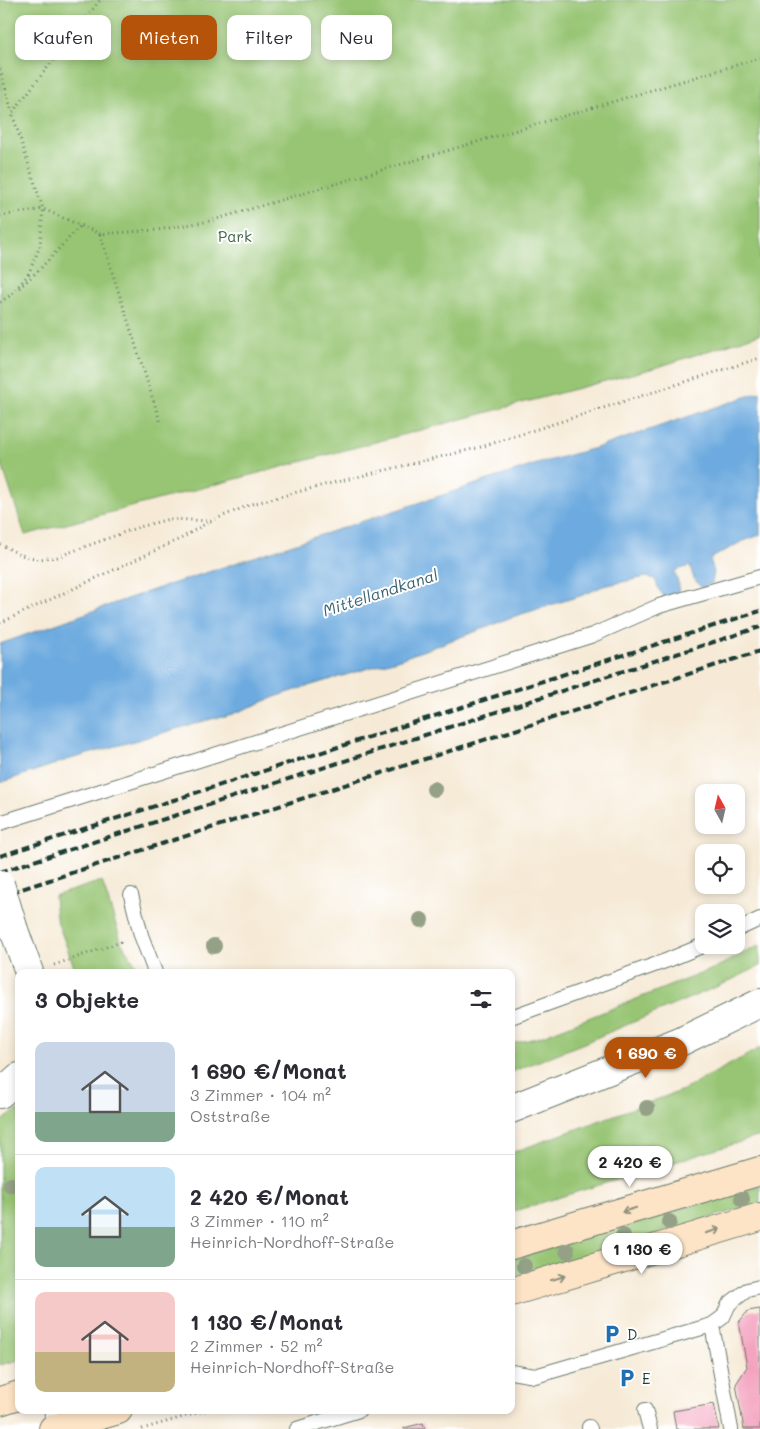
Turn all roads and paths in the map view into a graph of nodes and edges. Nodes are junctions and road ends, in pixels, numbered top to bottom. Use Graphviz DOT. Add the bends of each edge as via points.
graph roads {
  1 [pos="100,0"];
  2 [pos="760,58"];
  3 [pos="0,69"];
  4 [pos="12,113"];
  5 [pos="43,209"];
  6 [pos="0,216"];
  7 [pos="81,225"];
  8 [pos="100,234"];
  9 [pos="12,295"];
  10 [pos="0,302"];
  11 [pos="760,358"];
  12 [pos="160,421"];
  13 [pos="211,521"];
  14 [pos="0,544"];
  15 [pos="760,577"];
  16 [pos="0,623"];
  17 [pos="0,823"];
  18 [pos="0,884"];
  19 [pos="131,895"];
  20 [pos="760,919"];
  21 [pos="745,926"];
  22 [pos="117,943"];
  23 [pos="695,949"];
  24 [pos="67,960"];
  25 [pos="28,969"];
  26 [pos="153,969"];
  27 [pos="760,1002"];
  28 [pos="515,1016"];
  29 [pos="15,1081"];
  30 [pos="0,1094"];
  31 [pos="515,1107"];
  32 [pos="760,1171"];
  33 [pos="760,1217"];
  34 [pos="515,1244"];
  35 [pos="760,1287"];
  36 [pos="515,1291"];
  37 [pos="712,1325"];
  38 [pos="515,1370"];
  39 [pos="15,1396"];
  40 [pos="0,1401"];
  41 [pos="645,1410"];
  42 [pos="100,1414"];
  43 [pos="193,1414"];
  44 [pos="346,1414"];
  45 [pos="54,1424"];
  46 [pos="142,1429"];
  47 [pos="297,1429"];
  48 [pos="650,1429"];
  49 [pos="731,1429"];
  1 -- 4 [label="path"];
  2 -- 8 [label="path" via="210,221 156,230"];
  3 -- 4 [label="path"];
  4 -- 5 [label="path"];
  5 -- 6 [label="path"];
  5 -- 7 [label="path"];
  5 -- 9 [label="path" via="40,246 28,275"];
  7 -- 8 [label="path"];
  7 -- 9 [label="path"];
  8 -- 12 [label="path"];
  9 -- 10 [label="path"];
  11 -- 13 [label="path" via="481,447 252,504"];
  13 -- 14 [label="path" via="169,519 57,557 38,559 21,555"];
  13 -- 16 [label="path" via="182,538"];
  15 -- 17 [label="lane" via="659,606 593,635"];
  18 -- 25 [label="street, bridge"];
  19 -- 26 [label="lane"];
  20 -- 21 [label="lane"];
  22 -- 24 [label="path"];
  23 -- 28 [label="lane"];
  27 -- 31 [label="street" via="680,1042"];
  29 -- 30 [label="street"];
  32 -- 34 [label="main road, one-way"];
  36 -- 33 [label="main road, one-way"];
  35 -- 37 [label="lane" via="747,1290 729,1304 723,1317"];
  37 -- 38 [label="lane" via="535,1376"];
  37 -- 49 [label="lane"];
  39 -- 40 [label="main road"];
  41 -- 48 [label="lane"];
  42 -- 45 [label="main road"];
  43 -- 46 [label="path"];
  44 -- 47 [label="lane"];
}
